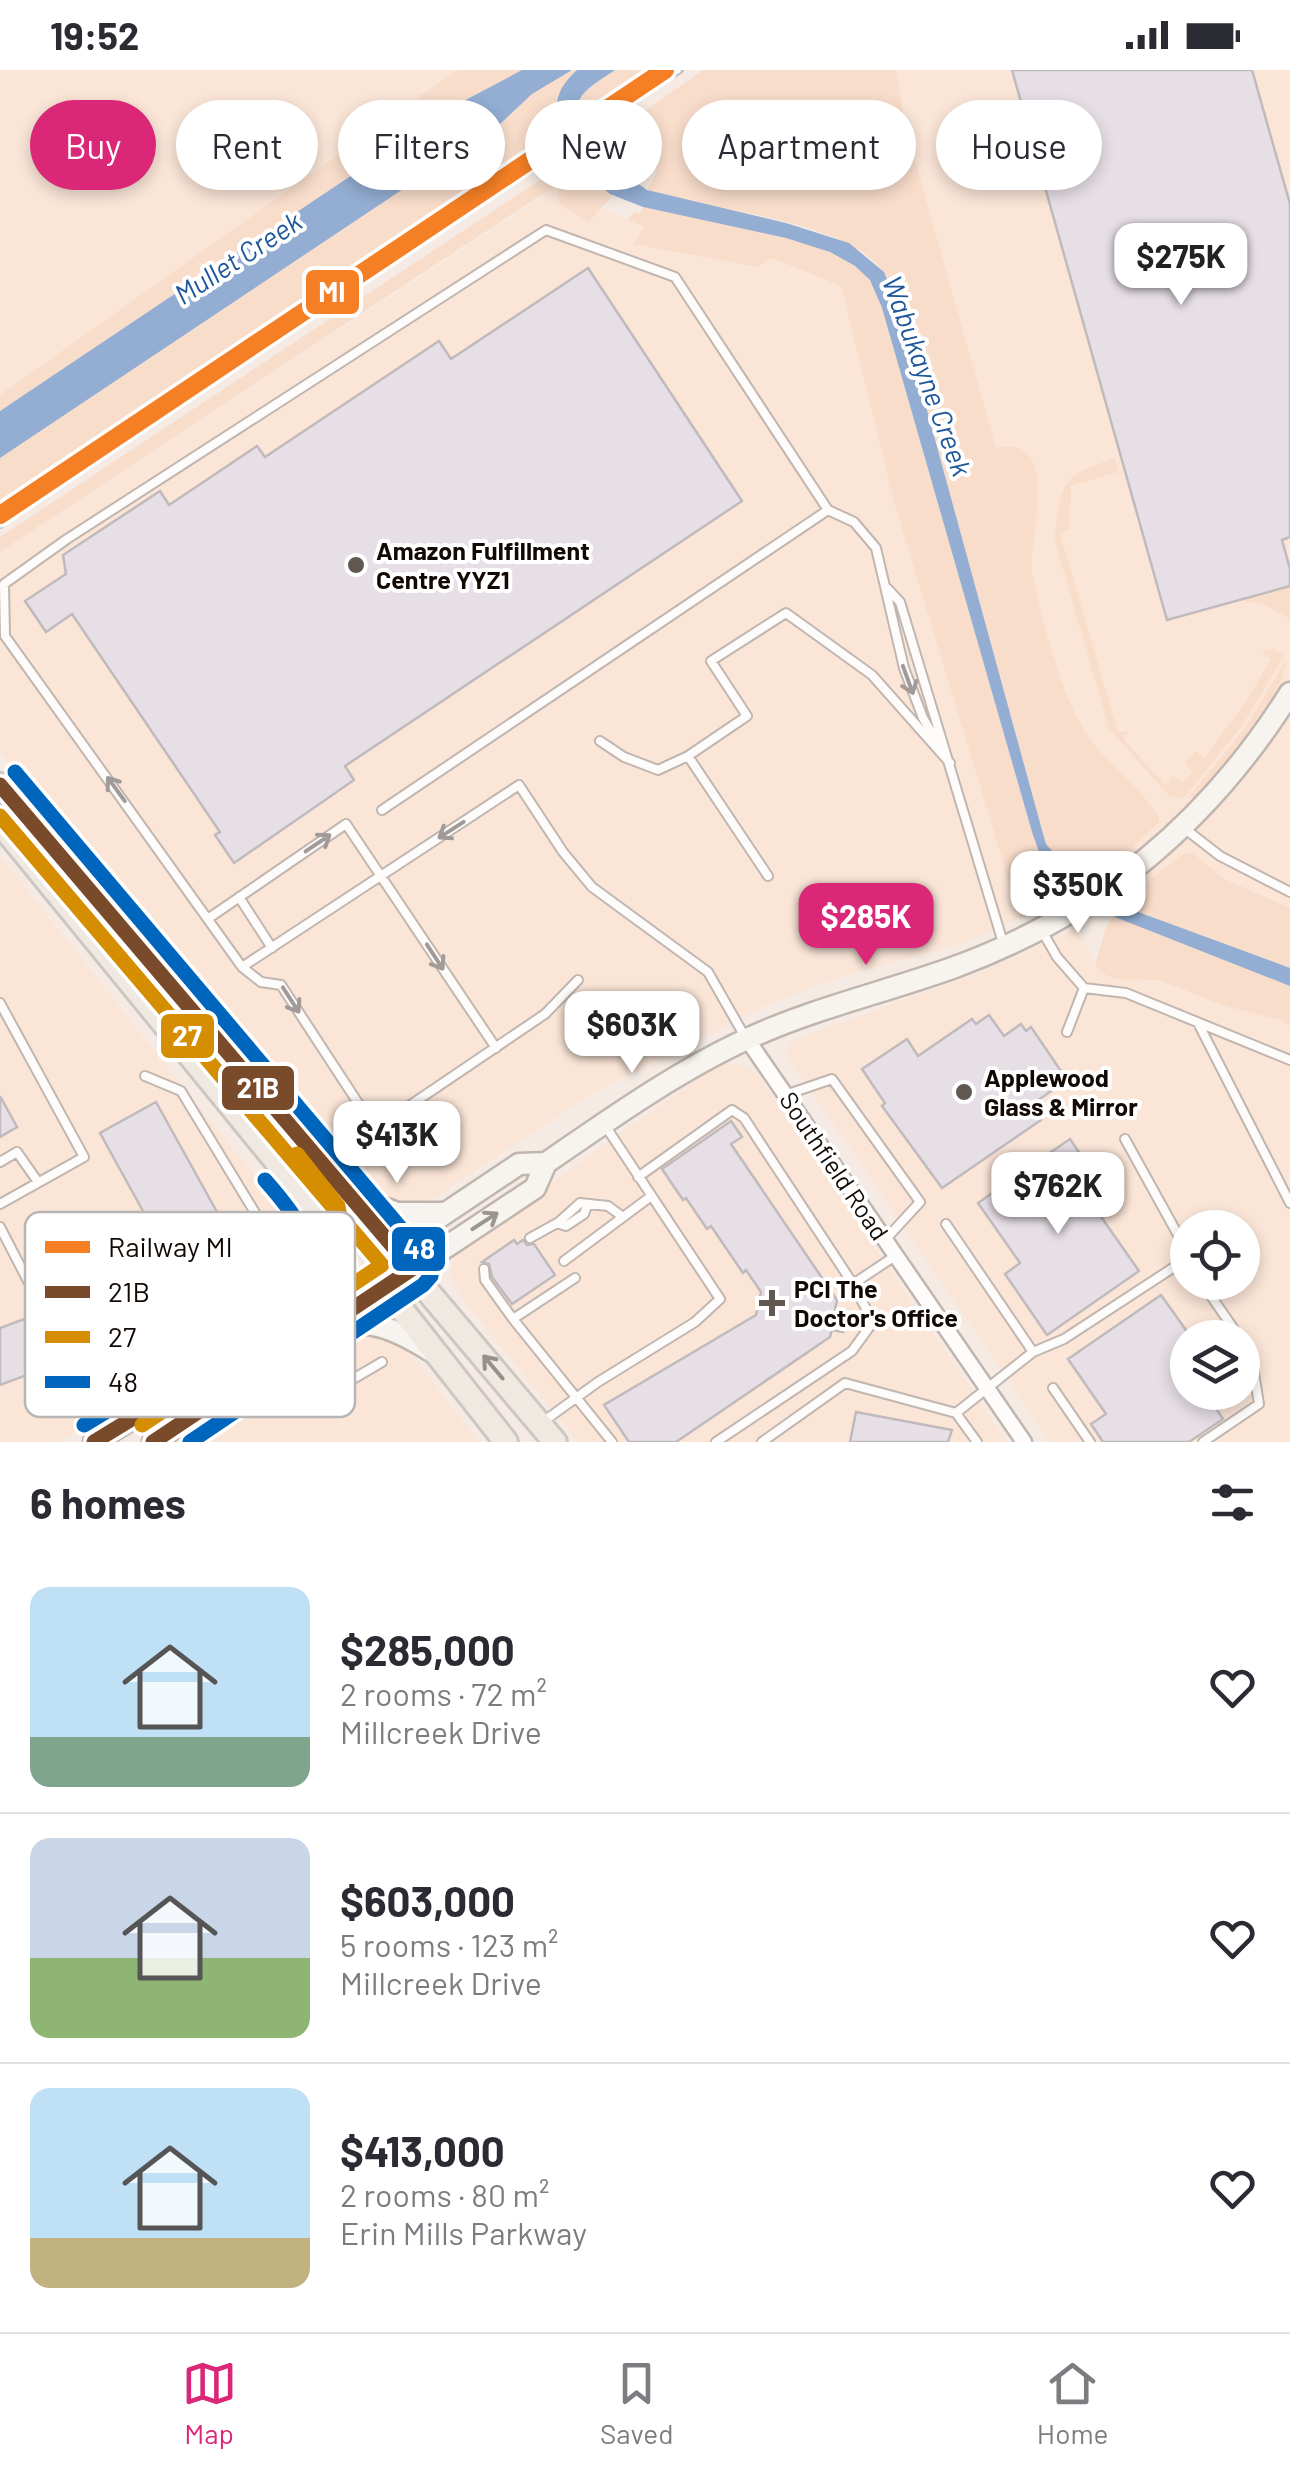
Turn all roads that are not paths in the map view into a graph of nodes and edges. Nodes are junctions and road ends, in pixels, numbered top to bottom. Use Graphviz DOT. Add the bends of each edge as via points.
graph roads {
  1 [pos="828,510"];
  2 [pos="887,588"];
  3 [pos="1290,692"];
  4 [pos="600,741"];
  5 [pos="688,756"];
  6 [pos="950,764"];
  7 [pos="0,785"];
  8 [pos="382,810"];
  9 [pos="0,824"];
  10 [pos="1184,828"];
  11 [pos="382,875"];
  12 [pos="768,876"];
  13 [pos="1290,892"];
  14 [pos="239,897"];
  15 [pos="209,918"];
  16 [pos="1040,928"];
  17 [pos="1004,946"];
  18 [pos="272,948"];
  19 [pos="242,967"];
  20 [pos="578,980"];
  21 [pos="1084,988"];
  22 [pos="0,1004"];
  23 [pos="1198,1024"];
  24 [pos="1067,1032"];
  25 [pos="747,1039"];
  26 [pos="496,1048"];
  27 [pos="1290,1060"];
  28 [pos="146,1076"];
  29 [pos="785,1094"];
  30 [pos="603,1124"];
  31 [pos="1124,1139"];
  32 [pos="0,1162"];
  33 [pos="546,1163"];
  34 [pos="638,1177"];
  35 [pos="38,1182"];
  36 [pos="343,1192"];
  37 [pos="650,1197"];
  38 [pos="1290,1203"];
  39 [pos="0,1204"];
  40 [pos="255,1212"];
  41 [pos="318,1212"];
  42 [pos="446,1213"];
  43 [pos="623,1217"];
  44 [pos="1170,1223"];
  45 [pos="946,1224"];
  46 [pos="0,1227"];
  47 [pos="530,1238"];
  48 [pos="885,1240"];
  49 [pos="392,1248"];
  50 [pos="355,1254"];
  51 [pos="896,1256"];
  52 [pos="564,1261"];
  53 [pos="366,1266"];
  54 [pos="1170,1268"];
  55 [pos="484,1269"];
  56 [pos="412,1270"];
  57 [pos="355,1273"];
  58 [pos="25,1275"];
  59 [pos="575,1278"];
  60 [pos="853,1284"];
  61 [pos="384,1288"];
  62 [pos="355,1307"];
  63 [pos="513,1319"];
  64 [pos="355,1323"];
  65 [pos="434,1352"];
  66 [pos="1033,1352"];
  67 [pos="382,1362"];
  68 [pos="355,1378"];
  69 [pos="986,1388"];
  70 [pos="1054,1388"];
  71 [pos="576,1398"];
  72 [pos="1250,1410"];
  73 [pos="956,1413"];
  74 [pos="146,1417"];
  75 [pos="192,1417"];
  76 [pos="547,1433"];
  77 [pos="118,1437"];
  78 [pos="94,1442"];
  79 [pos="153,1442"];
  80 [pos="506,1442"];
  81 [pos="612,1442"];
  82 [pos="716,1442"];
  83 [pos="762,1442"];
  84 [pos="976,1442"];
  85 [pos="1024,1442"];
  86 [pos="1090,1442"];
  87 [pos="1203,1442"];
  1 -- 2 [label="lane" via="854,522 876,548"];
  1 -- 8 [label="lane"];
  15 -- 1 [label="lane, one-way" via="6,636 4,584 67,538 546,230 675,277"];
  2 -- 6 [label="lane" via="900,602"];
  2 -- 6 [label="lane, one-way" via="904,668"];
  3 -- 10 [label="street" via="1240,767"];
  4 -- 5 [label="lane" via="658,770"];
  5 -- 6 [label="lane" via="748,716 711,661 786,613 872,674"];
  5 -- 12 [label="lane"];
  6 -- 17 [label="lane"];
  7 -- 36 [label="main road"];
  9 -- 41 [label="main road"];
  10 -- 13 [label="lane" via="1220,856"];
  10 -- 16 [label="street" via="1125,878"];
  14 -- 11 [label="lane, one-way" via="346,824"];
  11 -- 18 [label="lane"];
  25 -- 11 [label="lane, one-way" via="708,972 592,887 520,785"];
  11 -- 26 [label="lane, one-way"];
  14 -- 15 [label="lane"];
  14 -- 18 [label="lane"];
  15 -- 19 [label="lane"];
  16 -- 17 [label="street"];
  16 -- 21 [label="lane"];
  17 -- 25 [label="street"];
  18 -- 19 [label="lane"];
  19 -- 26 [label="lane, one-way" via="261,982 281,985 374,1129"];
  20 -- 26 [label="lane" via="545,1014"];
  21 -- 23 [label="lane" via="1126,993"];
  21 -- 24 [label="lane"];
  22 -- 35 [label="lane" via="84,1156"];
  23 -- 27 [label="lane"];
  23 -- 38 [label="lane"];
  25 -- 29 [label="street, Southfield Road"];
  25 -- 30 [label="street"];
  28 -- 40 [label="lane" via="181,1091"];
  29 -- 48 [label="street, Southfield Road"];
  29 -- 48 [label="lane" via="832,1079 920,1202"];
  30 -- 33 [label="street"];
  30 -- 34 [label="lane"];
  31 -- 44 [label="lane"];
  32 -- 35 [label="lane" via="17,1152"];
  33 -- 42 [label="street" via="520,1164"];
  56 -- 33 [label="street, one-way" via="535,1188"];
  34 -- 37 [label="lane"];
  34 -- 60 [label="lane" via="732,1110 744,1118"];
  35 -- 39 [label="lane"];
  36 -- 42 [label="street" via="397,1213"];
  36 -- 49 [label="main road"];
  37 -- 43 [label="lane"];
  37 -- 71 [label="lane" via="720,1298 695,1322"];
  42 -- 49 [label="street"];
  43 -- 47 [label="lane" via="608,1206 580,1203"];
  43 -- 52 [label="lane"];
  45 -- 66 [label="lane"];
  46 -- 58 [label="lane"];
  48 -- 51 [label="street, Southfield Road"];
  49 -- 53 [label="street"];
  49 -- 56 [label="main road"];
  50 -- 53 [label="main road"];
  51 -- 60 [label="lane"];
  51 -- 69 [label="street, Southfield Road"];
  53 -- 57 [label="street"];
  53 -- 61 [label="main road"];
  54 -- 66 [label="lane" via="1064,1339"];
  55 -- 63 [label="lane" via="484,1280"];
  56 -- 61 [label="street"];
  76 -- 56 [label="main road, one-way"];
  59 -- 63 [label="lane"];
  60 -- 82 [label="lane" via="872,1322 852,1350"];
  61 -- 62 [label="street"];
  61 -- 65 [label="main road"];
  63 -- 71 [label="lane"];
  64 -- 65 [label="street" via="395,1329"];
  65 -- 80 [label="main road"];
  66 -- 69 [label="lane"];
  67 -- 68 [label="lane"];
  69 -- 73 [label="lane"];
  69 -- 85 [label="street, Southfield Road"];
  70 -- 86 [label="lane"];
  71 -- 76 [label="lane"];
  71 -- 81 [label="lane"];
  72 -- 87 [label="lane"];
  73 -- 83 [label="lane" via="845,1383"];
  73 -- 84 [label="lane"];
  74 -- 77 [label="street"];
  75 -- 79 [label="street"];
  77 -- 78 [label="street"];
}
